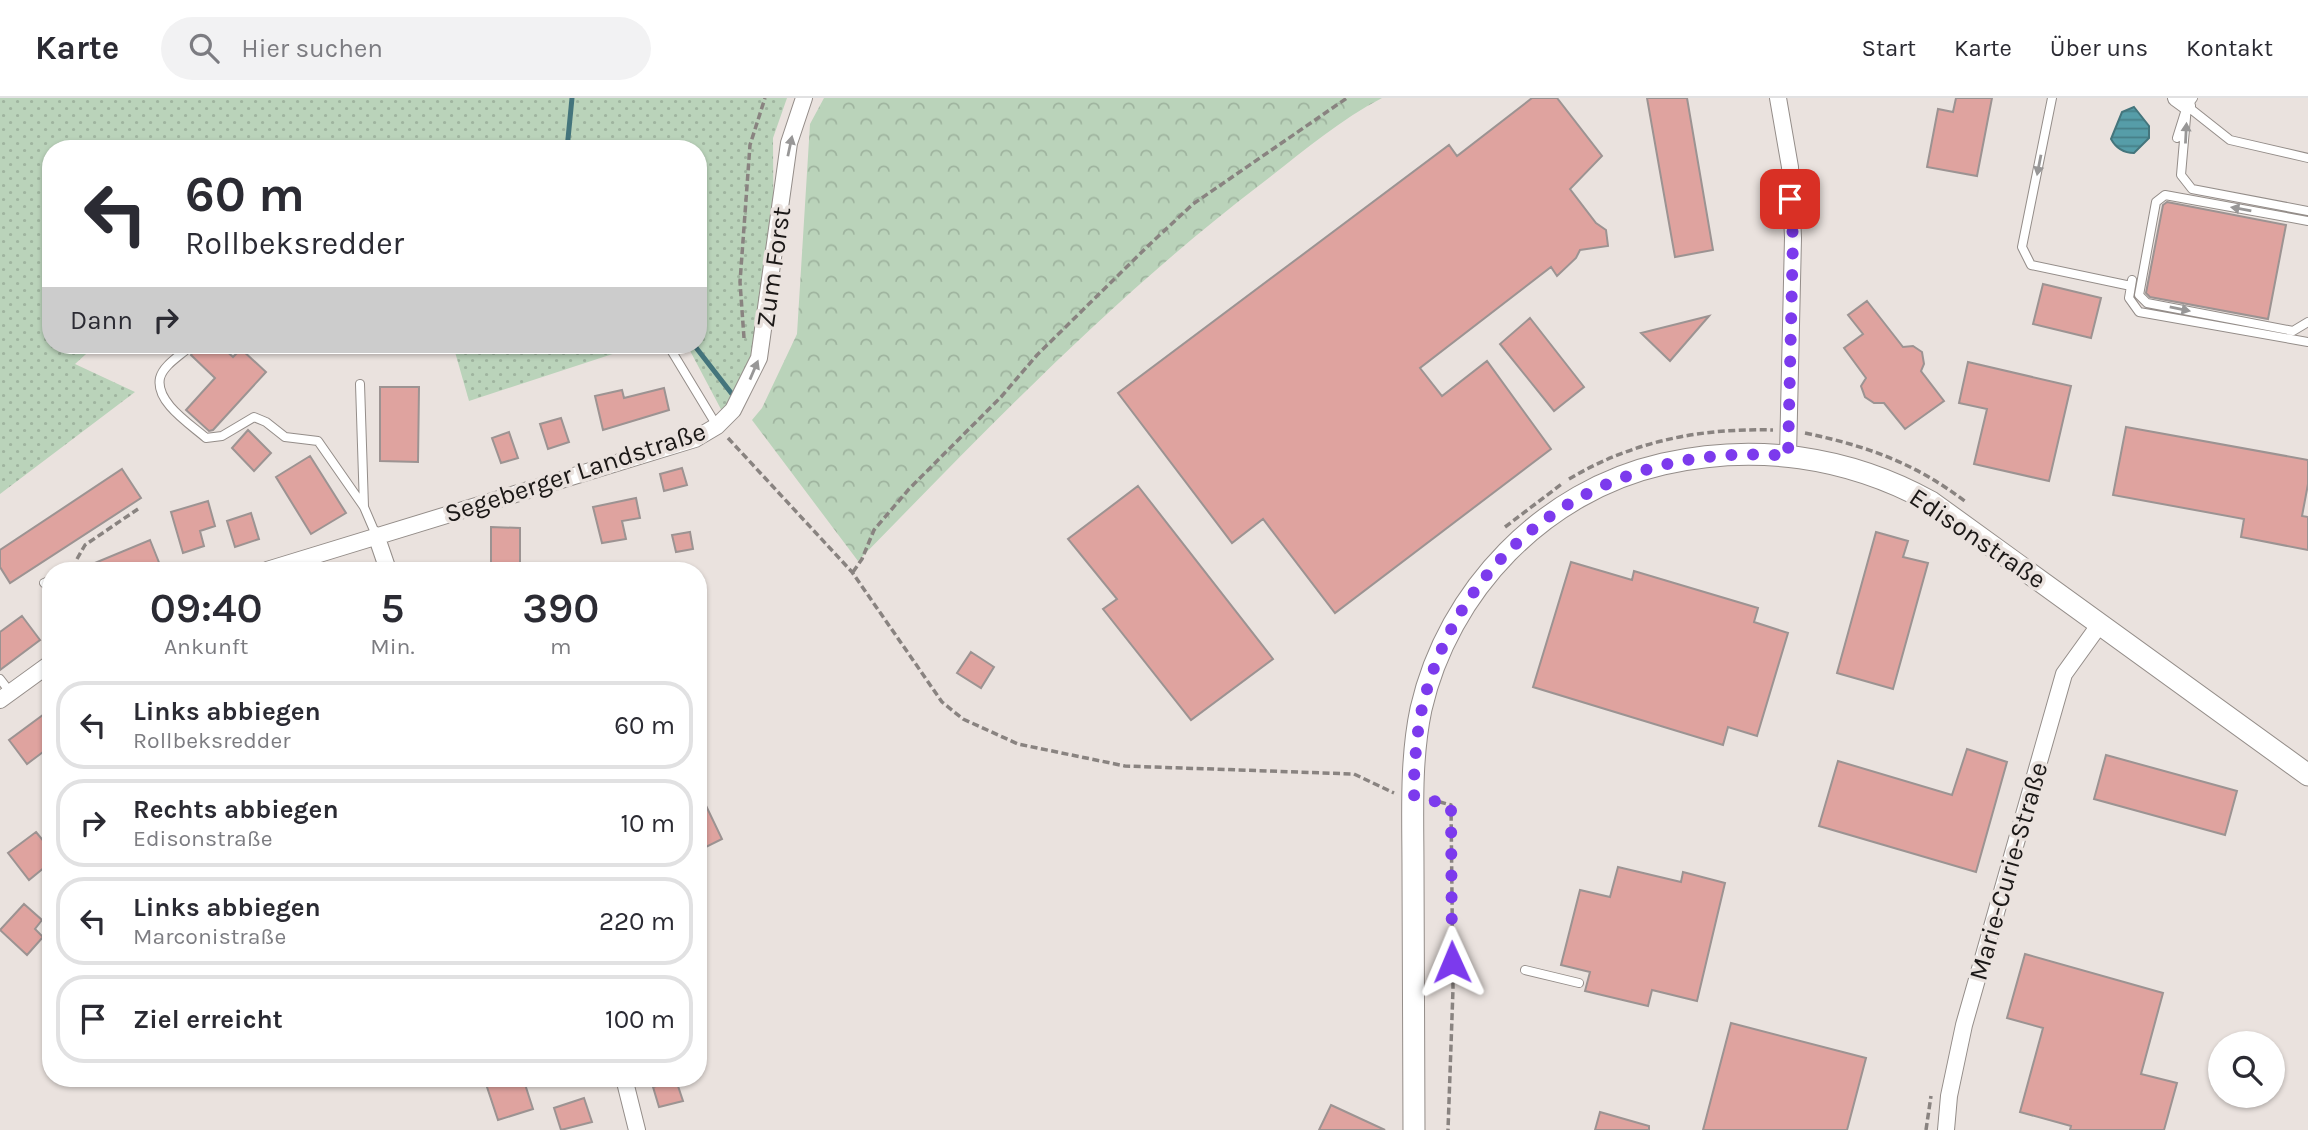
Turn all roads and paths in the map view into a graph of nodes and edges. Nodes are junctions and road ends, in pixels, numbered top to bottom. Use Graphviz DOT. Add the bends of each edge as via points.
graph roads {
  1 [pos="765,98"];
  2 [pos="804,98"];
  3 [pos="1347,98"];
  4 [pos="1778,98"];
  5 [pos="2052,98"];
  6 [pos="2185,101"];
  7 [pos="2177,138"];
  8 [pos="2308,158"];
  9 [pos="2308,211"];
  10 [pos="2308,222"];
  11 [pos="2308,322"];
  12 [pos="2308,342"];
  13 [pos="745,345"];
  14 [pos="182,354"];
  15 [pos="673,354"];
  16 [pos="360,384"];
  17 [pos="717,426"];
  18 [pos="1789,430"];
  19 [pos="1788,456"];
  20 [pos="1971,505"];
  21 [pos="364,507"];
  22 [pos="138,509"];
  23 [pos="1501,531"];
  24 [pos="376,535"];
  25 [pos="75,562"];
  26 [pos="311,562"];
  27 [pos="385,562"];
  28 [pos="852,572"];
  29 [pos="2100,624"];
  30 [pos="42,668"];
  31 [pos="3,690"];
  32 [pos="2308,775"];
  33 [pos="1395,780"];
  34 [pos="1404,794"];
  35 [pos="1395,807"];
  36 [pos="1525,970"];
  37 [pos="1578,984"];
  38 [pos="626,1087"];
  39 [pos="1449,1128"];
  40 [pos="637,1130"];
  41 [pos="1414,1130"];
  42 [pos="1455,1130"];
  43 [pos="1946,1130"];
  1 -- 13 [label="path" via="750,145 740,282"];
  17 -- 2 [label="street, Zum Forst, one-way" via="745,391 759,358 789,143"];
  3 -- 28 [label="path" via="1193,204 1037,355 884,517"];
  4 -- 18 [label="street" via="1790,167 1793,238"];
  5 -- 12 [label="lane, one-way" via="2022,247 2031,265 2131,283 2129,298 2139,312"];
  6 -- 7 [label="lane"];
  6 -- 8 [label="lane" via="2230,140"];
  9 -- 6 [label="lane, one-way" via="2192,189 2181,175"];
  10 -- 11 [label="lane, one-way" via="2165,195 2156,202 2139,295 2147,303 2293,331"];
  14 -- 21 [label="lane" via="162,373 160,391 206,438 219,437 254,417 285,437 318,441"];
  15 -- 17 [label="lane"];
  16 -- 21 [label="lane"];
  17 -- 24 [label="street, Segeberger Landstraße" via="695,439"];
  17 -- 28 [label="path, Segeberger Landstraße"];
  18 -- 19 [label="street"];
  18 -- 20 [label="path" via="1862,445 1931,477"];
  18 -- 23 [label="path" via="1699,432 1646,444 1570,478"];
  19 -- 29 [label="street, Edisonstraße" via="1849,467 1931,502"];
  19 -- 34 [label="street, Edisonstraße" via="1716,455 1637,470 1558,509 1522,537 1473,593 1440,653 1421,712"];
  21 -- 24 [label="lane"];
  22 -- 25 [label="path" via="85,545"];
  24 -- 26 [label="street, Segeberger Landstraße"];
  24 -- 27 [label="street"];
  28 -- 34 [label="path, Segeberger Landstraße" via="942,702 963,719 1018,744 1112,764 1354,774"];
  29 -- 32 [label="street, Edisonstraße"];
  29 -- 43 [label="street, Marie-Curie-Straße" via="2064,674 1964,1025"];
  30 -- 31 [label="street"];
  33 -- 34 [label="path"];
  34 -- 35 [label="path"];
  34 -- 39 [label="path, Segeberger Landstraße" via="1451,806"];
  34 -- 41 [label="street, Edisonstraße"];
  36 -- 37 [label="lane"];
  38 -- 40 [label="street"];
  39 -- 42 [label="path"];
}
